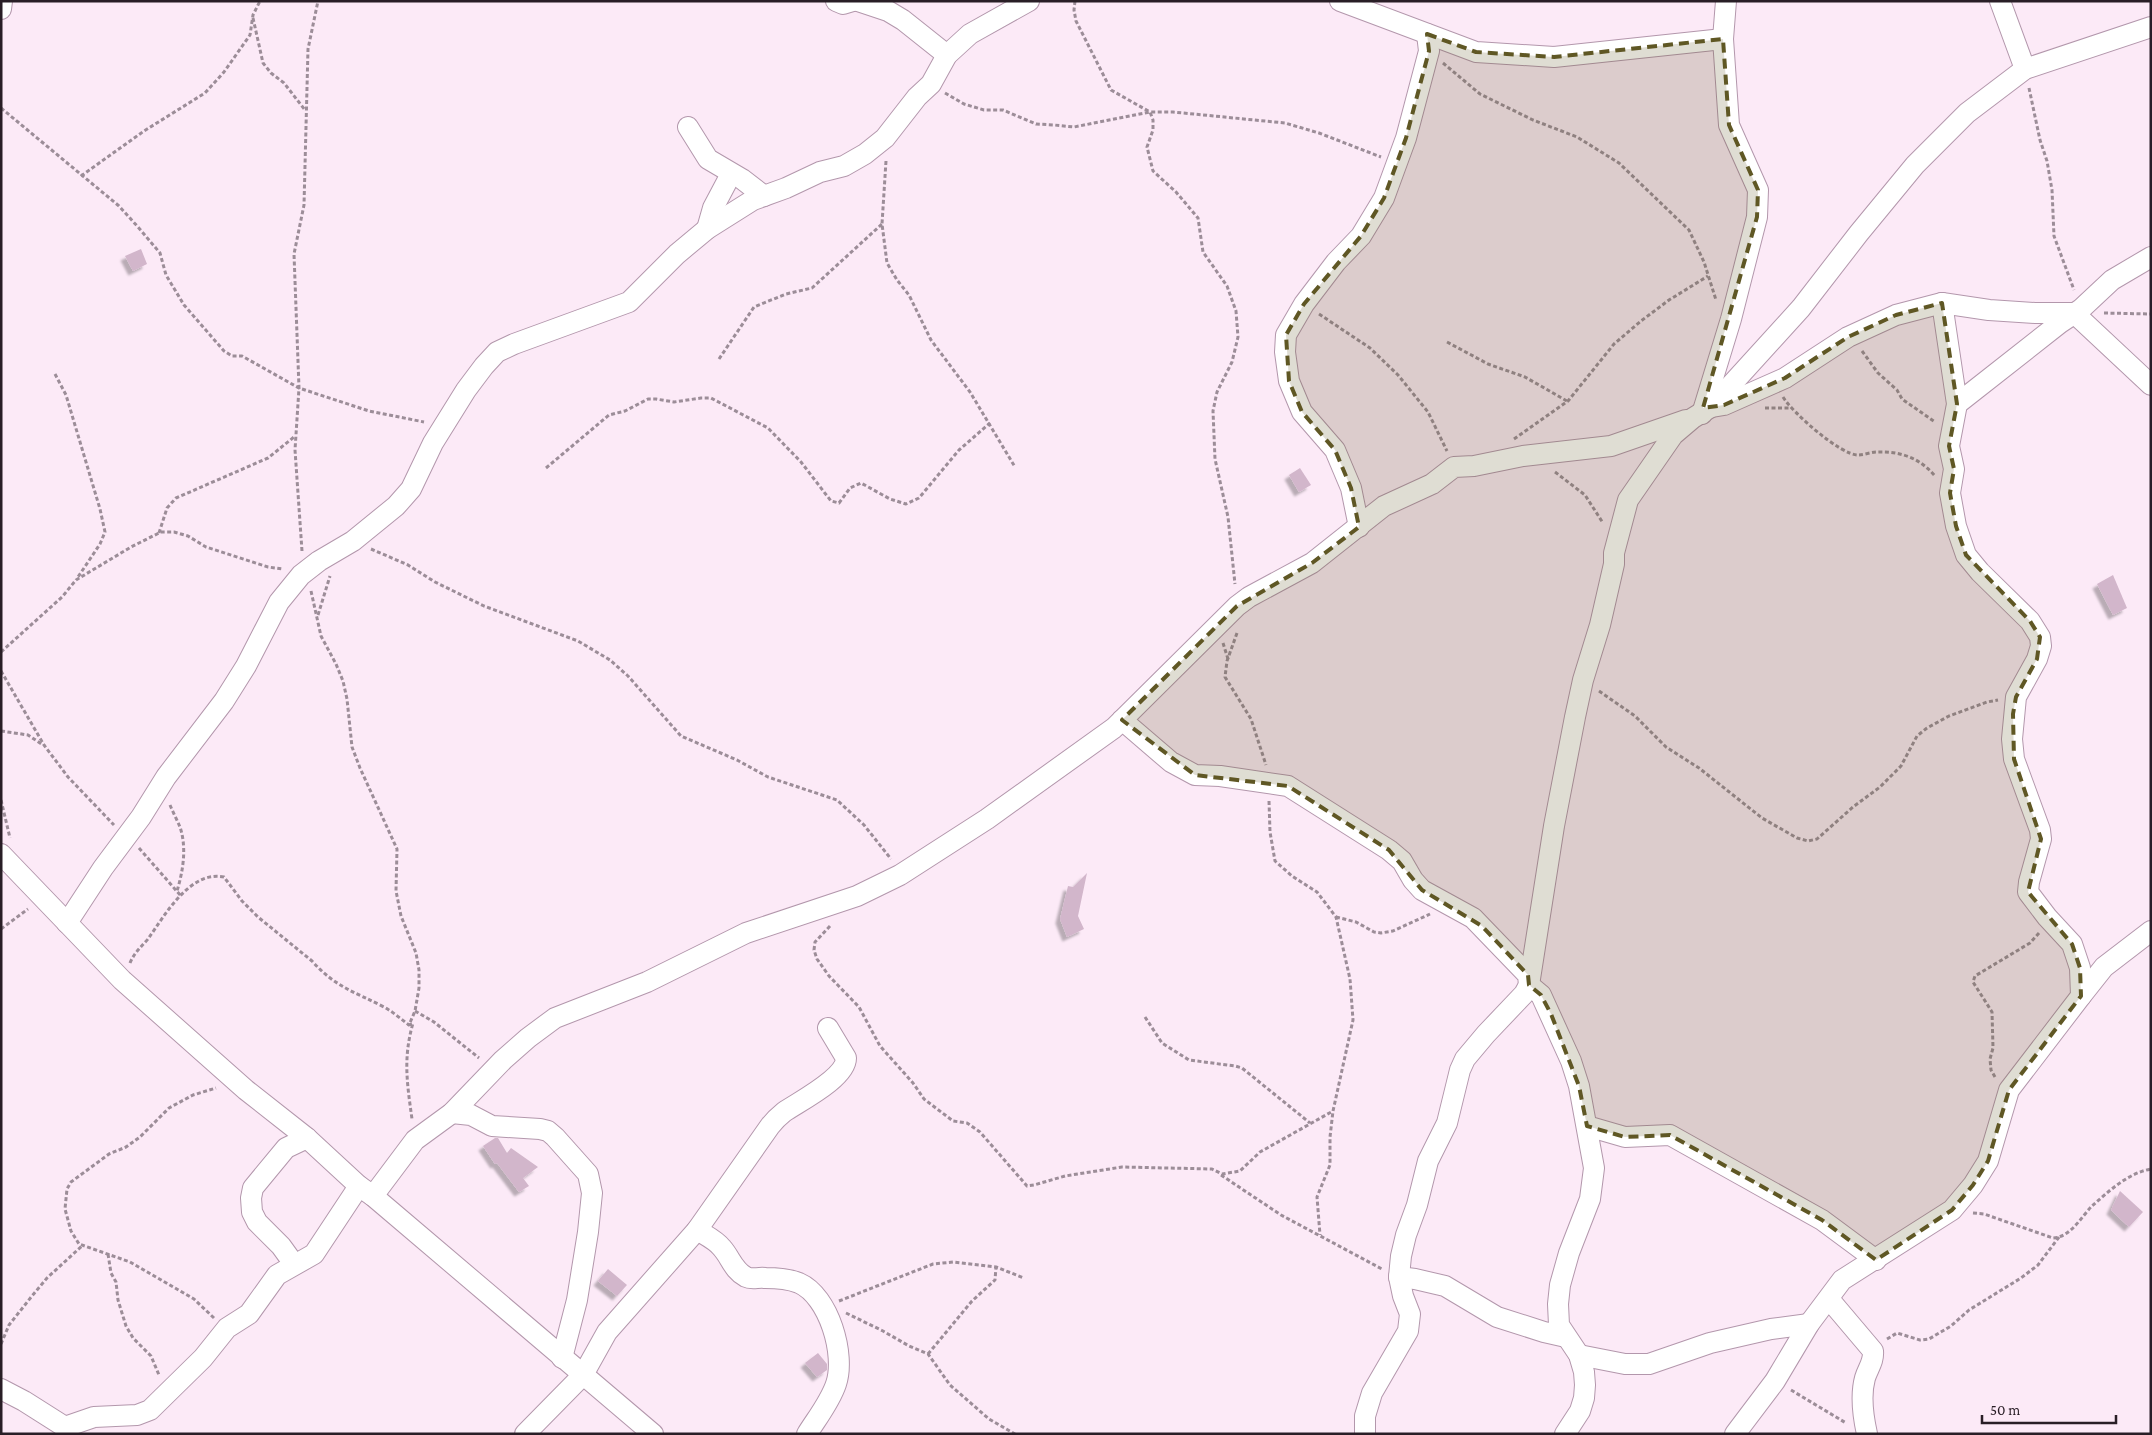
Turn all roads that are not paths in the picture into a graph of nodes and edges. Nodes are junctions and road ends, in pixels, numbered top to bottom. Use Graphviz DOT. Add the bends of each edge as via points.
graph roads {
  1 [pos="2,1"];
  2 [pos="836,1"];
  3 [pos="853,1"];
  4 [pos="858,1"];
  5 [pos="1029,1"];
  6 [pos="1340,1"];
  7 [pos="1726,1"];
  8 [pos="2000,1"];
  9 [pos="1,9"];
  10 [pos="2151,27"];
  11 [pos="1723,39"];
  12 [pos="1428,42"];
  13 [pos="947,55"];
  14 [pos="2025,69"];
  15 [pos="688,127"];
  16 [pos="731,174"];
  17 [pos="764,196"];
  18 [pos="707,229"];
  19 [pos="2151,257"];
  20 [pos="1942,303"];
  21 [pos="2078,311"];
  22 [pos="2151,385"];
  23 [pos="1957,404"];
  24 [pos="1702,413"];
  25 [pos="1359,527"];
  26 [pos="1122,720"];
  27 [pos="6,860"];
  28 [pos="67,923"];
  29 [pos="2151,931"];
  30 [pos="1529,985"];
  31 [pos="2081,996"];
  32 [pos="828,1028"];
  33 [pos="452,1113"];
  34 [pos="1587,1126"];
  35 [pos="307,1138"];
  36 [pos="366,1191"];
  37 [pos="697,1230"];
  38 [pos="1876,1260"];
  39 [pos="294,1264"];
  40 [pos="1399,1277"];
  41 [pos="1829,1299"];
  42 [pos="1809,1324"];
  43 [pos="1566,1337"];
  44 [pos="1579,1355"];
  45 [pos="562,1358"];
  46 [pos="583,1375"];
  47 [pos="1,1389"];
  48 [pos="1861,1431"];
  49 [pos="525,1434"];
  50 [pos="653,1434"];
  51 [pos="807,1434"];
  52 [pos="1365,1434"];
  53 [pos="1565,1434"];
  54 [pos="1735,1434"];
  1 -- 9 [label="street"];
  2 -- 3 [label="street" via="843,4"];
  4 -- 13 [label="street" via="903,20"];
  5 -- 13 [label="street" via="970,34"];
  6 -- 12 [label="street"];
  7 -- 11 [label="street"];
  8 -- 14 [label="street"];
  10 -- 14 [label="street"];
  11 -- 12 [label="street" via="1554,57 1476,52"];
  11 -- 24 [label="street" via="1729,125 1758,190 1757,217"];
  12 -- 25 [label="street" via="1398,164 1384,198 1361,236 1304,304 1286,335 1289,381 1302,412 1335,450 1351,488"];
  13 -- 17 [label="street" via="931,84 916,97 885,138 865,154 844,166 820,172"];
  14 -- 24 [label="street" via="1967,113 1915,165 1801,308"];
  15 -- 16 [label="street" via="708,159"];
  16 -- 17 [label="street"];
  16 -- 18 [label="street" via="713,208"];
  17 -- 18 [label="street"];
  18 -- 28 [label="street" via="629,302 514,344 498,352 484,366 447,419 411,489 396,506 302,574 279,602 224,701 166,777"];
  19 -- 21 [label="street" via="2112,280"];
  20 -- 21 [label="street" via="1998,310"];
  20 -- 23 [label="street"];
  20 -- 24 [label="street" via="1896,315 1848,338 1785,378"];
  21 -- 22 [label="street"];
  21 -- 23 [label="street"];
  23 -- 31 [label="street" via="1949,446 1954,469 1950,493 1966,555 2030,621 2040,637 2037,659 2016,697 2013,714 2014,759 2041,839 2028,892 2072,944 2080,968"];
  24 -- 25 [label="street" via="1611,446 1454,468 1432,484 1384,506"];
  24 -- 30 [label="street" via="1673,434 1628,500 1600,625 1583,680 1554,826"];
  25 -- 26 [label="street" via="1312,563 1237,606"];
  26 -- 30 [label="street" via="1171,762 1195,775 1288,786 1389,850 1402,861 1422,890 1478,922 1528,975"];
  26 -- 33 [label="street" via="987,819 900,875 857,896 746,933 647,982 555,1018 493,1070"];
  27 -- 28 [label="street"];
  28 -- 35 [label="street" via="122,980 246,1090"];
  29 -- 31 [label="street" via="2104,968"];
  30 -- 34 [label="street" via="1541,995 1560,1033 1579,1086"];
  30 -- 40 [label="street" via="1475,1046 1460,1070 1447,1123 1428,1161 1406,1235"];
  31 -- 38 [label="street" via="2009,1090 1988,1161 1973,1185 1952,1210"];
  32 -- 37 [label="street" via="846,1058 839,1073 770,1126"];
  33 -- 36 [label="street" via="415,1140"];
  33 -- 45 [label="street" via="471,1115 492,1126 548,1131 588,1174 592,1193 588,1232 577,1300"];
  34 -- 38 [label="street" via="1626,1137 1670,1135 1822,1220"];
  34 -- 43 [label="street" via="1594,1176 1586,1213 1560,1285 1558,1318"];
  35 -- 36 [label="street"];
  35 -- 39 [label="street" via="286,1148 257,1183 251,1198 257,1222"];
  36 -- 39 [label="street" via="351,1194 318,1250"];
  36 -- 45 [label="street"];
  37 -- 46 [label="street" via="607,1332"];
  37 -- 51 [label="street" via="720,1246 734,1267 746,1277 784,1280 808,1288 831,1322 840,1363 836,1384"];
  38 -- 41 [label="street" via="1842,1280"];
  39 -- 47 [label="street" via="277,1275 244,1319 227,1328 203,1358 144,1413 94,1417 65,1427"];
  40 -- 43 [label="street" via="1445,1286 1498,1316"];
  40 -- 52 [label="street" via="1410,1314 1409,1326 1405,1339 1372,1393 1365,1416"];
  41 -- 42 [label="street"];
  41 -- 48 [label="street" via="1872,1349 1874,1357 1865,1379"];
  42 -- 44 [label="street" via="1710,1343 1649,1364 1625,1364"];
  42 -- 54 [label="street" via="1775,1381"];
  43 -- 44 [label="street"];
  44 -- 53 [label="street" via="1584,1372 1584,1398 1580,1412"];
  45 -- 46 [label="street"];
  46 -- 49 [label="street"];
  46 -- 50 [label="street"];
}
